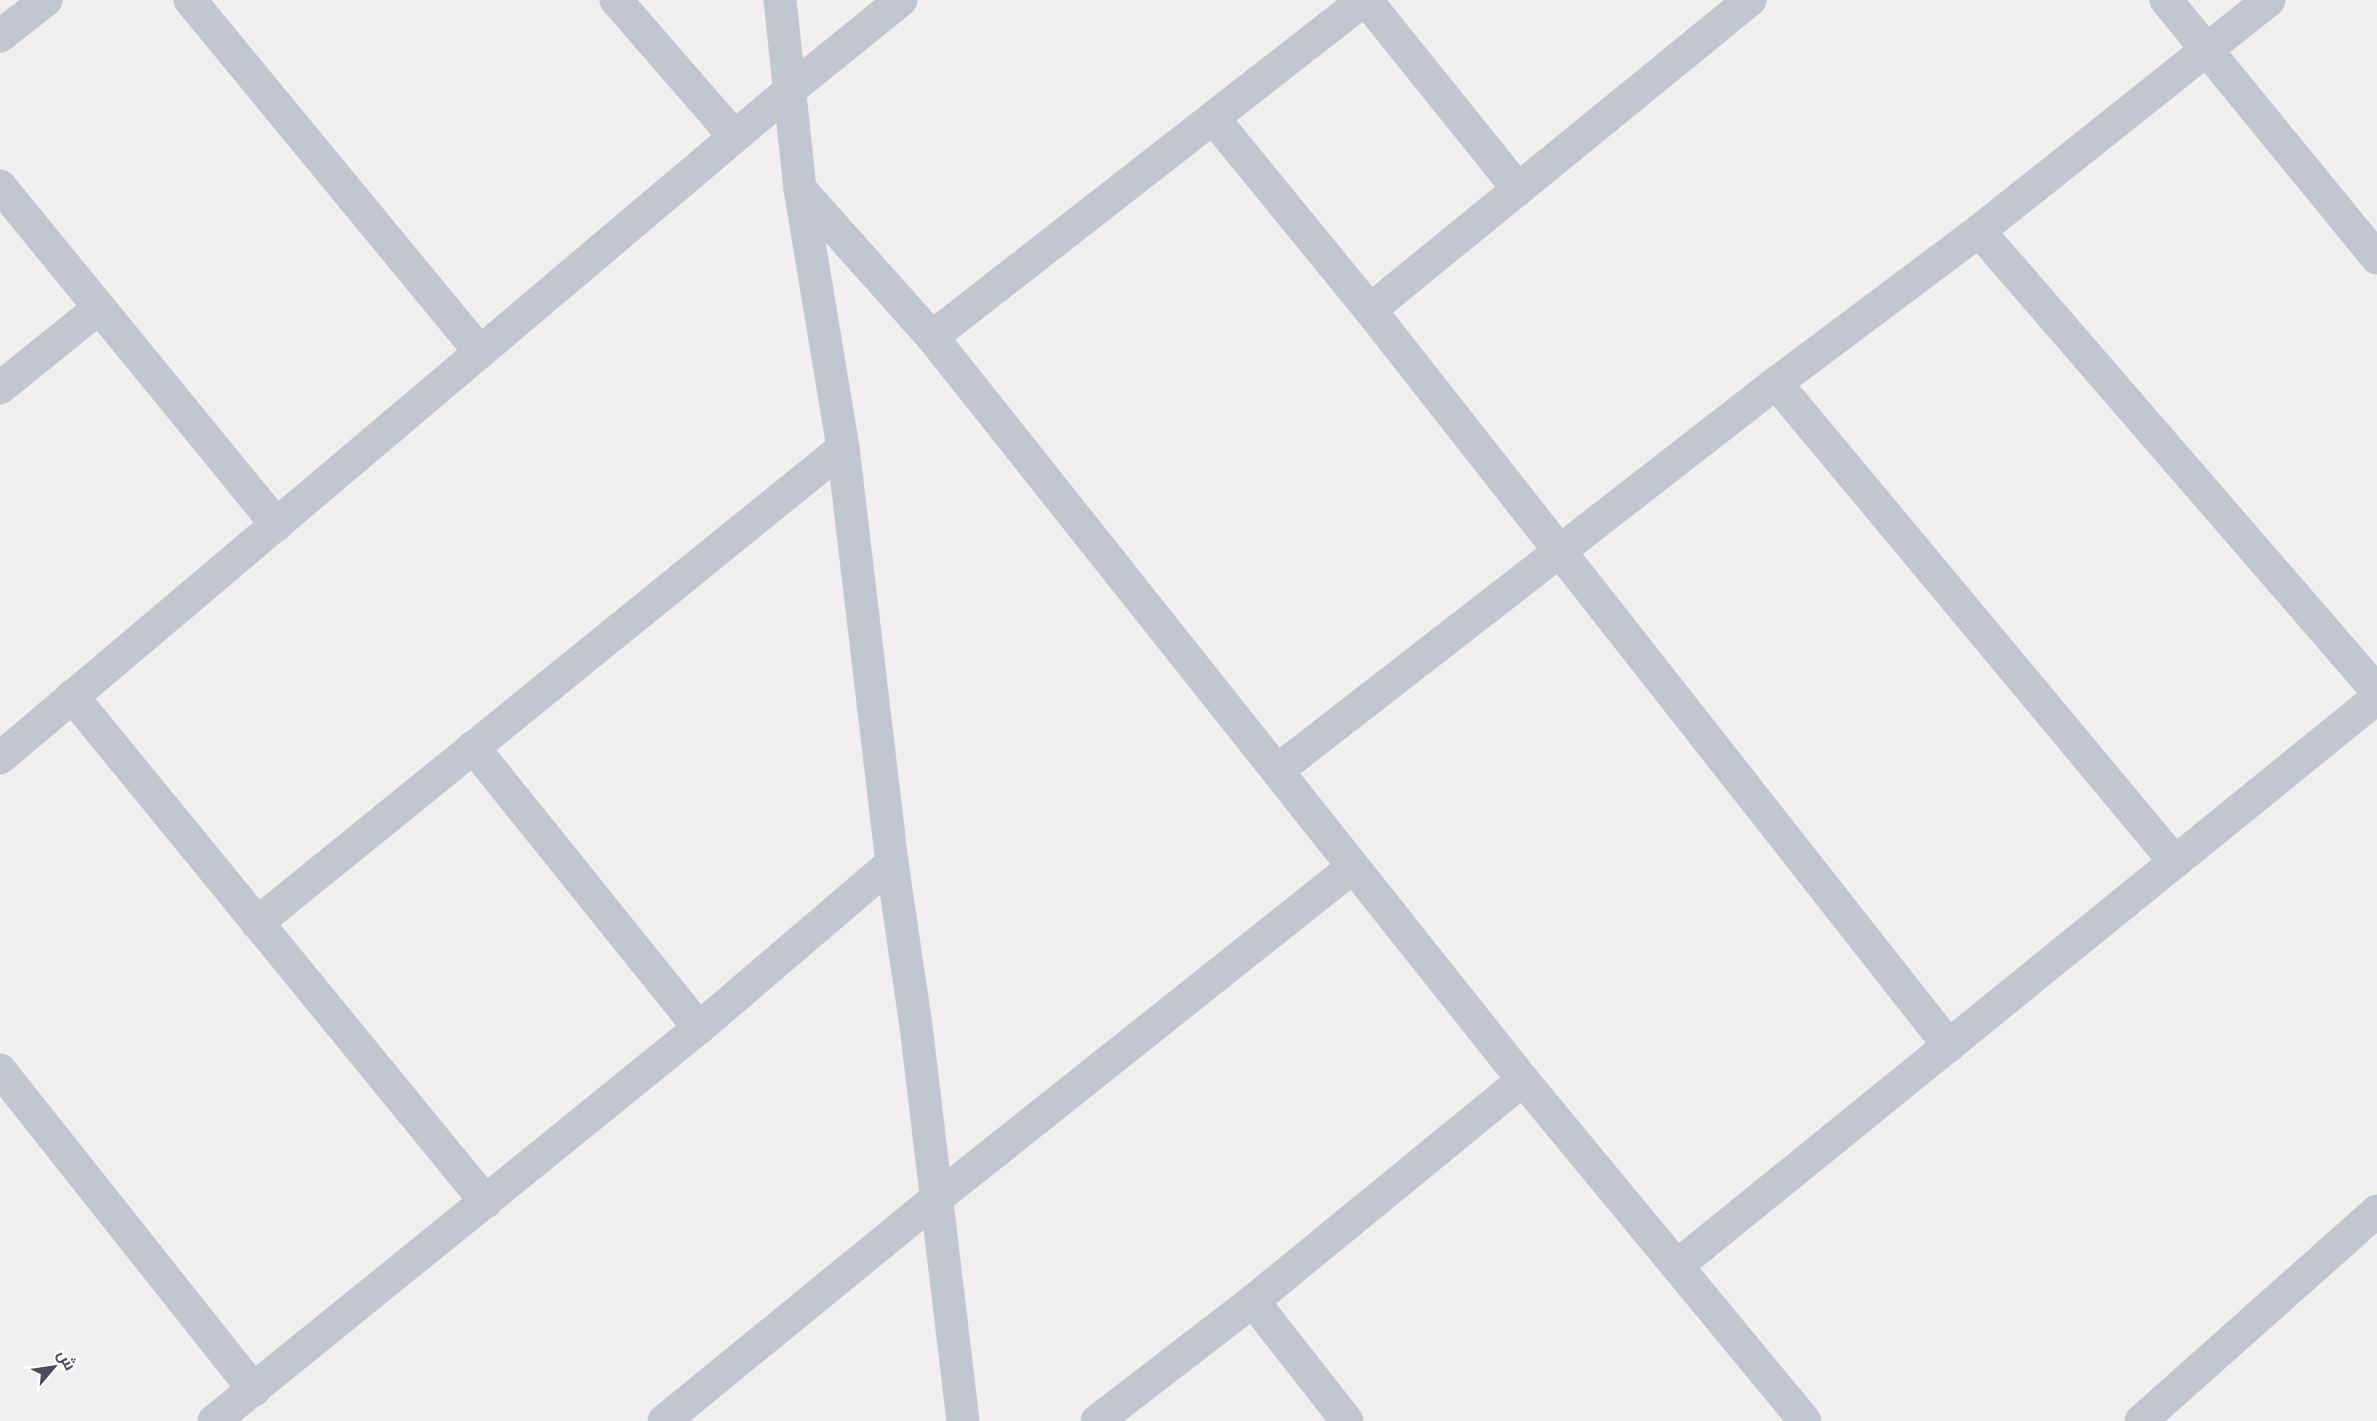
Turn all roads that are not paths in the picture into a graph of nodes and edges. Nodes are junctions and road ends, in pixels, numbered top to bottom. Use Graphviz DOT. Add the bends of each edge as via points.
graph roads {
  1 [pos="46,0"];
  2 [pos="190,0"];
  3 [pos="616,0"];
  4 [pos="780,0"];
  5 [pos="901,0"];
  6 [pos="1365,0"];
  7 [pos="1749,0"];
  8 [pos="2166,0"];
  9 [pos="2269,0"];
  10 [pos="0,36"];
  11 [pos="2207,48"];
  12 [pos="790,90"];
  13 [pos="1214,119"];
  14 [pos="734,136"];
  15 [pos="0,186"];
  16 [pos="800,189"];
  17 [pos="1518,189"];
  18 [pos="1979,231"];
  19 [pos="2377,258"];
  20 [pos="99,308"];
  21 [pos="1370,310"];
  22 [pos="932,337"];
  23 [pos="480,352"];
  24 [pos="1776,383"];
  25 [pos="0,388"];
  26 [pos="843,448"];
  27 [pos="277,525"];
  28 [pos="1560,551"];
  29 [pos="2377,691"];
  30 [pos="72,696"];
  31 [pos="2377,698"];
  32 [pos="473,747"];
  33 [pos="0,758"];
  34 [pos="1278,770"];
  35 [pos="2175,861"];
  36 [pos="892,863"];
  37 [pos="1353,867"];
  38 [pos="257,923"];
  39 [pos="699,1028"];
  40 [pos="1948,1046"];
  41 [pos="0,1070"];
  42 [pos="1523,1080"];
  43 [pos="937,1198"];
  44 [pos="486,1202"];
  45 [pos="2377,1210"];
  46 [pos="1678,1265"];
  47 [pos="1253,1301"];
  48 [pos="254,1390"];
  49 [pos="214,1421"];
  50 [pos="664,1421"];
  51 [pos="963,1421"];
  52 [pos="1097,1421"];
  53 [pos="1347,1421"];
  54 [pos="1805,1421"];
  55 [pos="2141,1421"];
  1 -- 10 [label="street"];
  2 -- 23 [label="street"];
  3 -- 14 [label="street"];
  4 -- 12 [label="street"];
  5 -- 12 [label="street"];
  6 -- 13 [label="street"];
  6 -- 17 [label="street"];
  7 -- 17 [label="street"];
  8 -- 11 [label="street"];
  9 -- 11 [label="street"];
  11 -- 18 [label="street"];
  11 -- 19 [label="street"];
  12 -- 14 [label="street"];
  12 -- 16 [label="street"];
  13 -- 21 [label="street"];
  13 -- 22 [label="street"];
  14 -- 23 [label="street"];
  15 -- 20 [label="street"];
  16 -- 22 [label="street"];
  16 -- 26 [label="street"];
  17 -- 21 [label="street"];
  18 -- 24 [label="street"];
  18 -- 29 [label="street"];
  20 -- 25 [label="street"];
  20 -- 27 [label="street"];
  21 -- 28 [label="street"];
  22 -- 34 [label="street"];
  23 -- 27 [label="street"];
  24 -- 28 [label="street"];
  24 -- 35 [label="street"];
  26 -- 32 [label="street"];
  26 -- 36 [label="street"];
  27 -- 30 [label="street"];
  28 -- 34 [label="street"];
  28 -- 40 [label="street"];
  30 -- 33 [label="street"];
  30 -- 38 [label="street"];
  31 -- 35 [label="street"];
  32 -- 38 [label="street"];
  32 -- 39 [label="street"];
  34 -- 37 [label="street"];
  35 -- 40 [label="street"];
  36 -- 39 [label="street"];
  36 -- 43 [label="street"];
  37 -- 42 [label="street"];
  37 -- 43 [label="street"];
  38 -- 44 [label="street"];
  39 -- 44 [label="street"];
  40 -- 46 [label="street"];
  41 -- 48 [label="street"];
  42 -- 46 [label="street"];
  42 -- 47 [label="street"];
  43 -- 50 [label="street"];
  43 -- 51 [label="street"];
  44 -- 48 [label="street"];
  45 -- 55 [label="street"];
  46 -- 54 [label="street"];
  47 -- 52 [label="street"];
  47 -- 53 [label="street"];
  48 -- 49 [label="street"];
}
